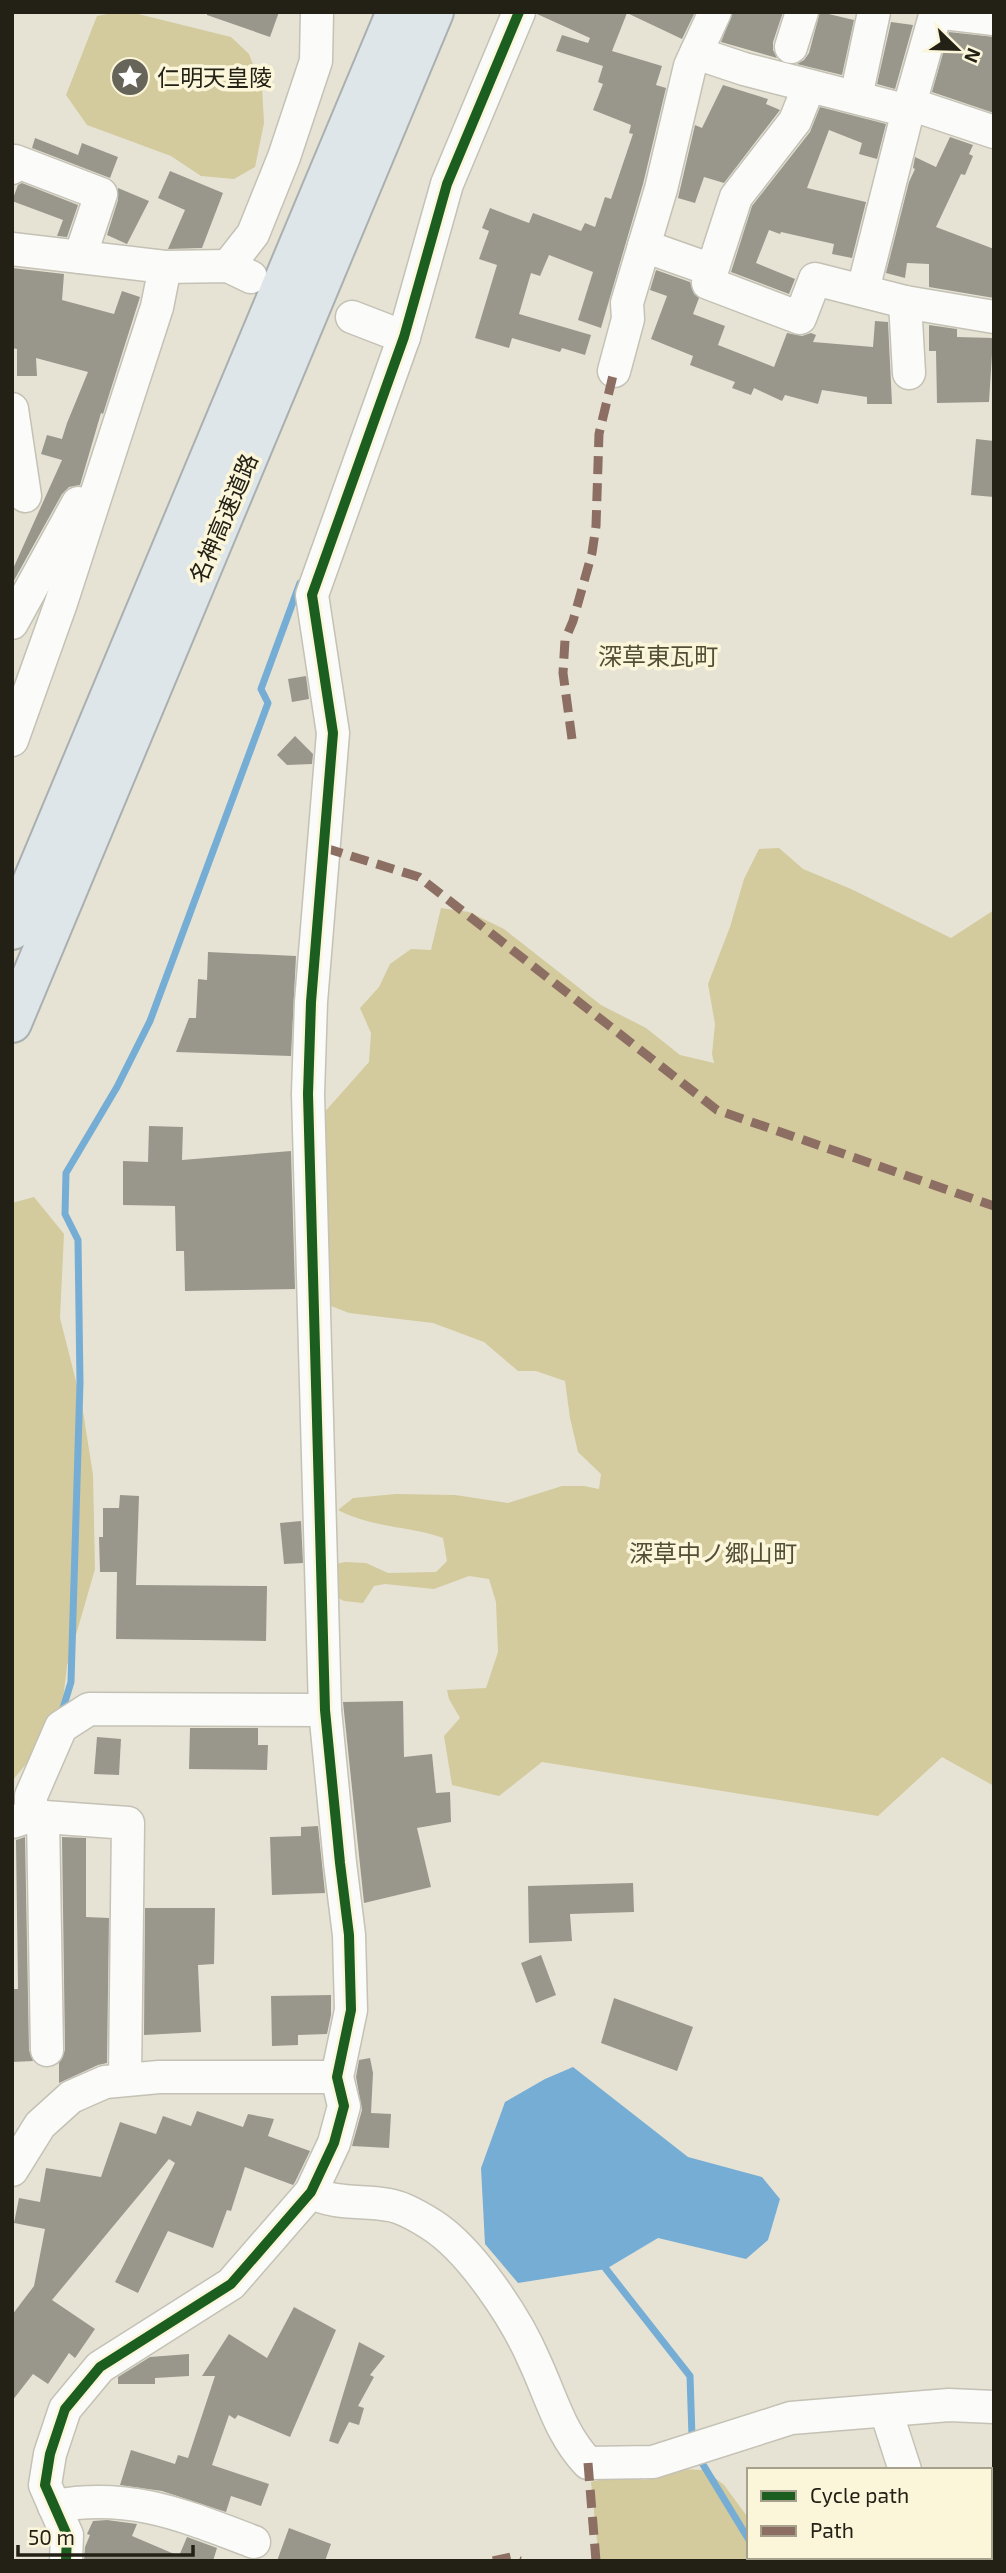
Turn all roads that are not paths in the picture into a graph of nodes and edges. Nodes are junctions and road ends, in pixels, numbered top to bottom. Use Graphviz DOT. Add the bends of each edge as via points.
graph roads {
  1 [pos="317,12"];
  2 [pos="396,12"];
  3 [pos="434,12"];
  4 [pos="519,12"];
  5 [pos="715,12"];
  6 [pos="802,12"];
  7 [pos="874,12"];
  8 [pos="935,12"];
  9 [pos="994,19"];
  10 [pos="791,47"];
  11 [pos="696,53"];
  12 [pos="809,86"];
  13 [pos="856,97"];
  14 [pos="909,107"];
  15 [pos="994,132"];
  16 [pos="12,167"];
  17 [pos="644,246"];
  18 [pos="12,249"];
  19 [pos="80,257"];
  20 [pos="165,267"];
  21 [pos="712,270"];
  22 [pos="863,290"];
  23 [pos="905,302"];
  24 [pos="352,317"];
  25 [pos="994,317"];
  26 [pos="404,337"];
  27 [pos="614,371"];
  28 [pos="909,373"];
  29 [pos="12,409"];
  30 [pos="99,483"];
  31 [pos="25,496"];
  32 [pos="12,623"];
  33 [pos="12,740"];
  34 [pos="12,930"];
  35 [pos="12,1023"];
  36 [pos="325,1710"];
  37 [pos="29,1818"];
  38 [pos="47,2050"];
  39 [pos="337,2077"];
  40 [pos="125,2079"];
  41 [pos="12,2170"];
  42 [pos="312,2192"];
  43 [pos="994,2407"];
  44 [pos="886,2411"];
  45 [pos="904,2468"];
  46 [pos="54,2506"];
  47 [pos="254,2542"];
  48 [pos="66,2561"];
  1 -- 20 [label="street" via="316,61 240,272"];
  2 -- 34 [label="highway, 名神高速道路"];
  3 -- 35 [label="highway, 名神高速道路"];
  4 -- 26 [label="street" via="447,184"];
  5 -- 11 [label="street"];
  6 -- 10 [label="street"];
  7 -- 13 [label="street"];
  8 -- 9 [label="street"];
  8 -- 14 [label="street"];
  11 -- 12 [label="street"];
  11 -- 17 [label="street"];
  12 -- 13 [label="street"];
  12 -- 21 [label="street" via="796,121 736,197"];
  13 -- 14 [label="street"];
  14 -- 15 [label="street"];
  14 -- 22 [label="street"];
  16 -- 19 [label="street" via="15,161 101,194"];
  17 -- 21 [label="street"];
  17 -- 27 [label="street"];
  18 -- 19 [label="street"];
  19 -- 20 [label="street"];
  20 -- 30 [label="street"];
  21 -- 22 [label="street" via="708,283 800,318 815,279"];
  22 -- 23 [label="street"];
  23 -- 25 [label="street"];
  23 -- 28 [label="street"];
  24 -- 26 [label="street"];
  26 -- 36 [label="street" via="312,595 333,733 308,1094"];
  29 -- 31 [label="street"];
  30 -- 32 [label="street" via="80,498"];
  30 -- 33 [label="street"];
  36 -- 37 [label="street" via="89,1709 61,1727 31,1797"];
  36 -- 39 [label="street" via="349,1935 351,2010"];
  37 -- 38 [label="street"];
  37 -- 40 [label="street" via="128,1823"];
  39 -- 40 [label="street"];
  39 -- 42 [label="street" via="344,2106 334,2143"];
  40 -- 41 [label="street" via="71,2096 40,2125"];
  42 -- 44 [label="street" via="323,2198 393,2205 434,2226 468,2258 495,2291 534,2358 574,2449 588,2463 653,2462 791,2417"];
  42 -- 46 [label="street" via="231,2284 100,2367 65,2409 45,2485"];
  43 -- 44 [label="street" via="949,2405"];
  44 -- 45 [label="street"];
  46 -- 47 [label="street" via="132,2503 166,2509"];
  46 -- 48 [label="street" via="67,2535"];
}
